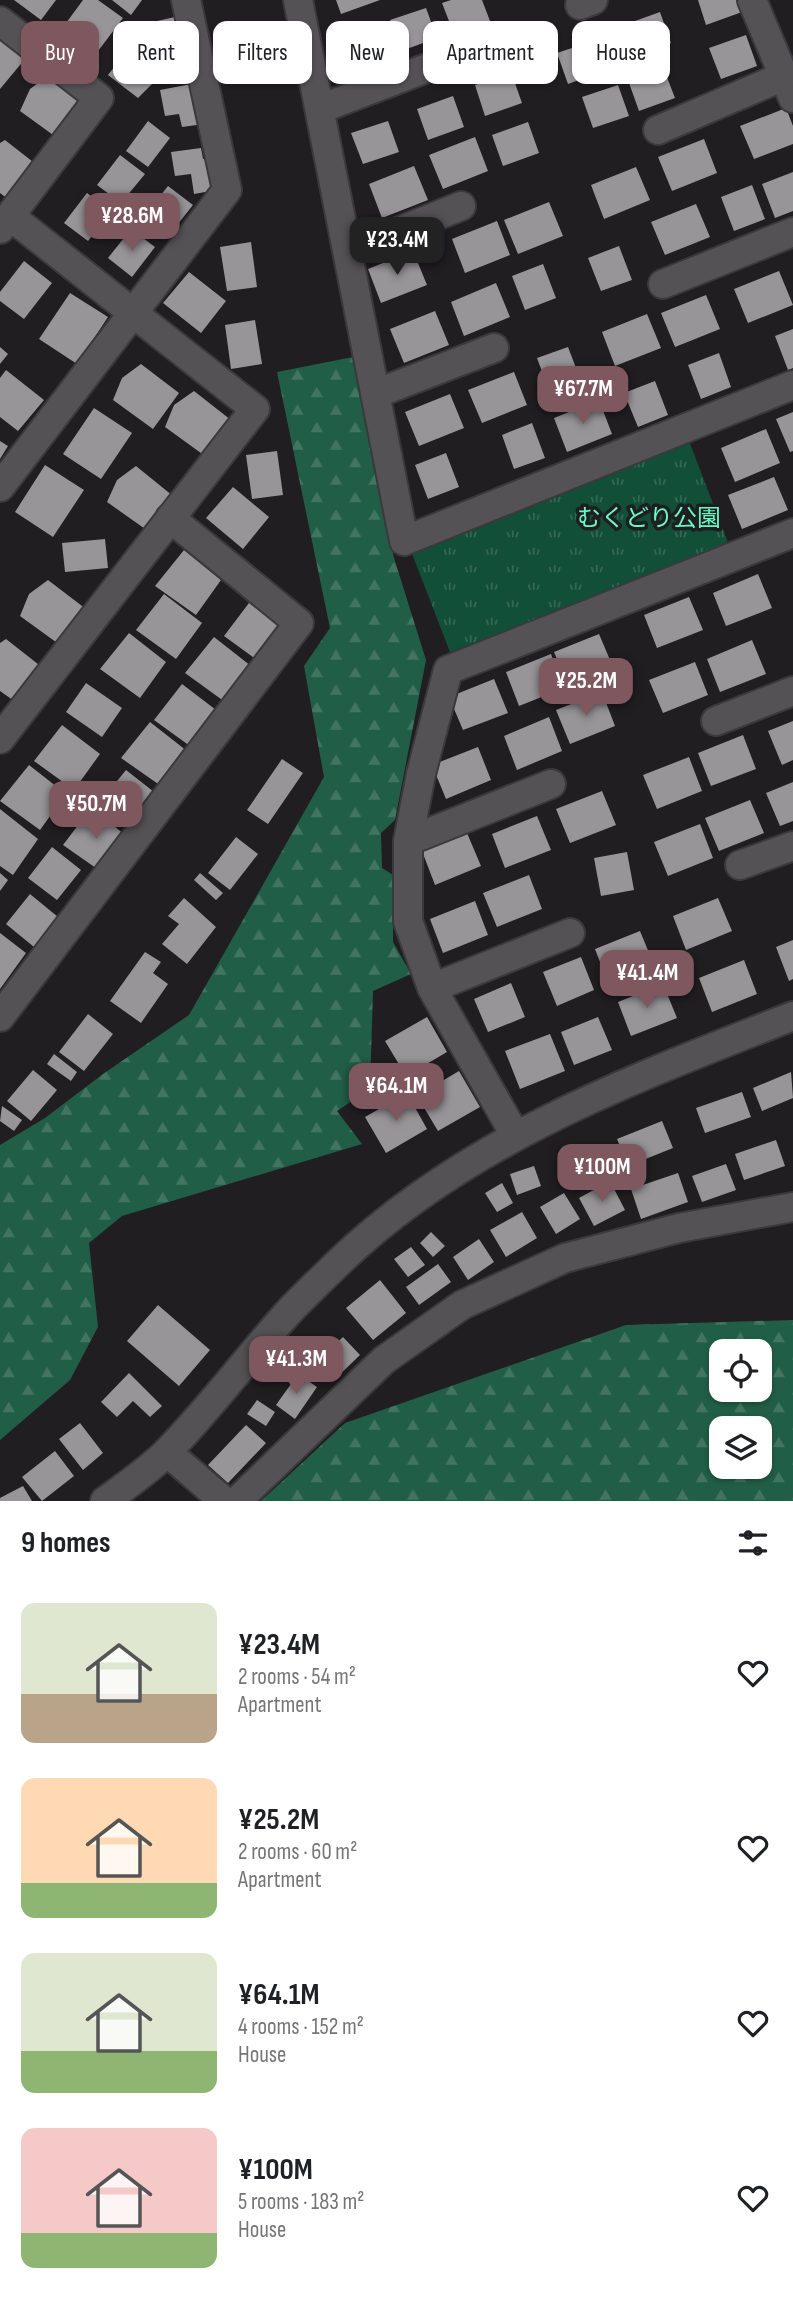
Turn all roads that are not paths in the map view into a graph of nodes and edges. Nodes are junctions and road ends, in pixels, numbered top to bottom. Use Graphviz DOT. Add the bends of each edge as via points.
graph roads {
  1 [pos="186,0"];
  2 [pos="298,0"];
  3 [pos="752,0"];
  4 [pos="0,21"];
  5 [pos="423,69"];
  6 [pos="789,87"];
  7 [pos="320,108"];
  8 [pos="658,130"];
  9 [pos="461,206"];
  10 [pos="5,223"];
  11 [pos="793,232"];
  12 [pos="348,252"];
  13 [pos="663,284"];
  14 [pos="133,313"];
  15 [pos="494,348"];
  16 [pos="793,385"];
  17 [pos="375,394"];
  18 [pos="0,487"];
  19 [pos="170,518"];
  20 [pos="793,533"];
  21 [pos="793,691"];
  22 [pos="716,721"];
  23 [pos="0,739"];
  24 [pos="551,785"];
  25 [pos="408,841"];
  26 [pos="793,846"];
  27 [pos="740,865"];
  28 [pos="570,933"];
  29 [pos="432,988"];
  30 [pos="793,1016"];
  31 [pos="0,1017"];
  32 [pos="515,1135"];
  33 [pos="793,1207"];
  34 [pos="167,1452"];
  35 [pos="105,1501"];
  36 [pos="223,1501"];
  37 [pos="237,1501"];
  1 -- 14 [label="street" via="227,190"];
  2 -- 7 [label="street"];
  3 -- 6 [label="street"];
  4 -- 10 [label="street" via="99,98"];
  5 -- 7 [label="street"];
  6 -- 8 [label="street"];
  7 -- 12 [label="street"];
  9 -- 12 [label="street"];
  10 -- 14 [label="street"];
  11 -- 13 [label="street"];
  12 -- 17 [label="street"];
  14 -- 18 [label="street"];
  14 -- 19 [label="street" via="255,409"];
  15 -- 17 [label="street"];
  16 -- 17 [label="street" via="404,541"];
  19 -- 23 [label="street"];
  19 -- 31 [label="street" via="299,623"];
  20 -- 25 [label="street" via="448,670"];
  21 -- 22 [label="street"];
  24 -- 25 [label="street"];
  25 -- 29 [label="street" via="408,921"];
  26 -- 27 [label="street"];
  28 -- 29 [label="street"];
  29 -- 32 [label="street"];
  30 -- 32 [label="street" via="622,1083"];
  32 -- 34 [label="street" via="390,1217 339,1263 285,1316"];
  33 -- 37 [label="street" via="679,1228 565,1258 462,1305 384,1360"];
  34 -- 35 [label="street"];
  34 -- 36 [label="street"];
}
